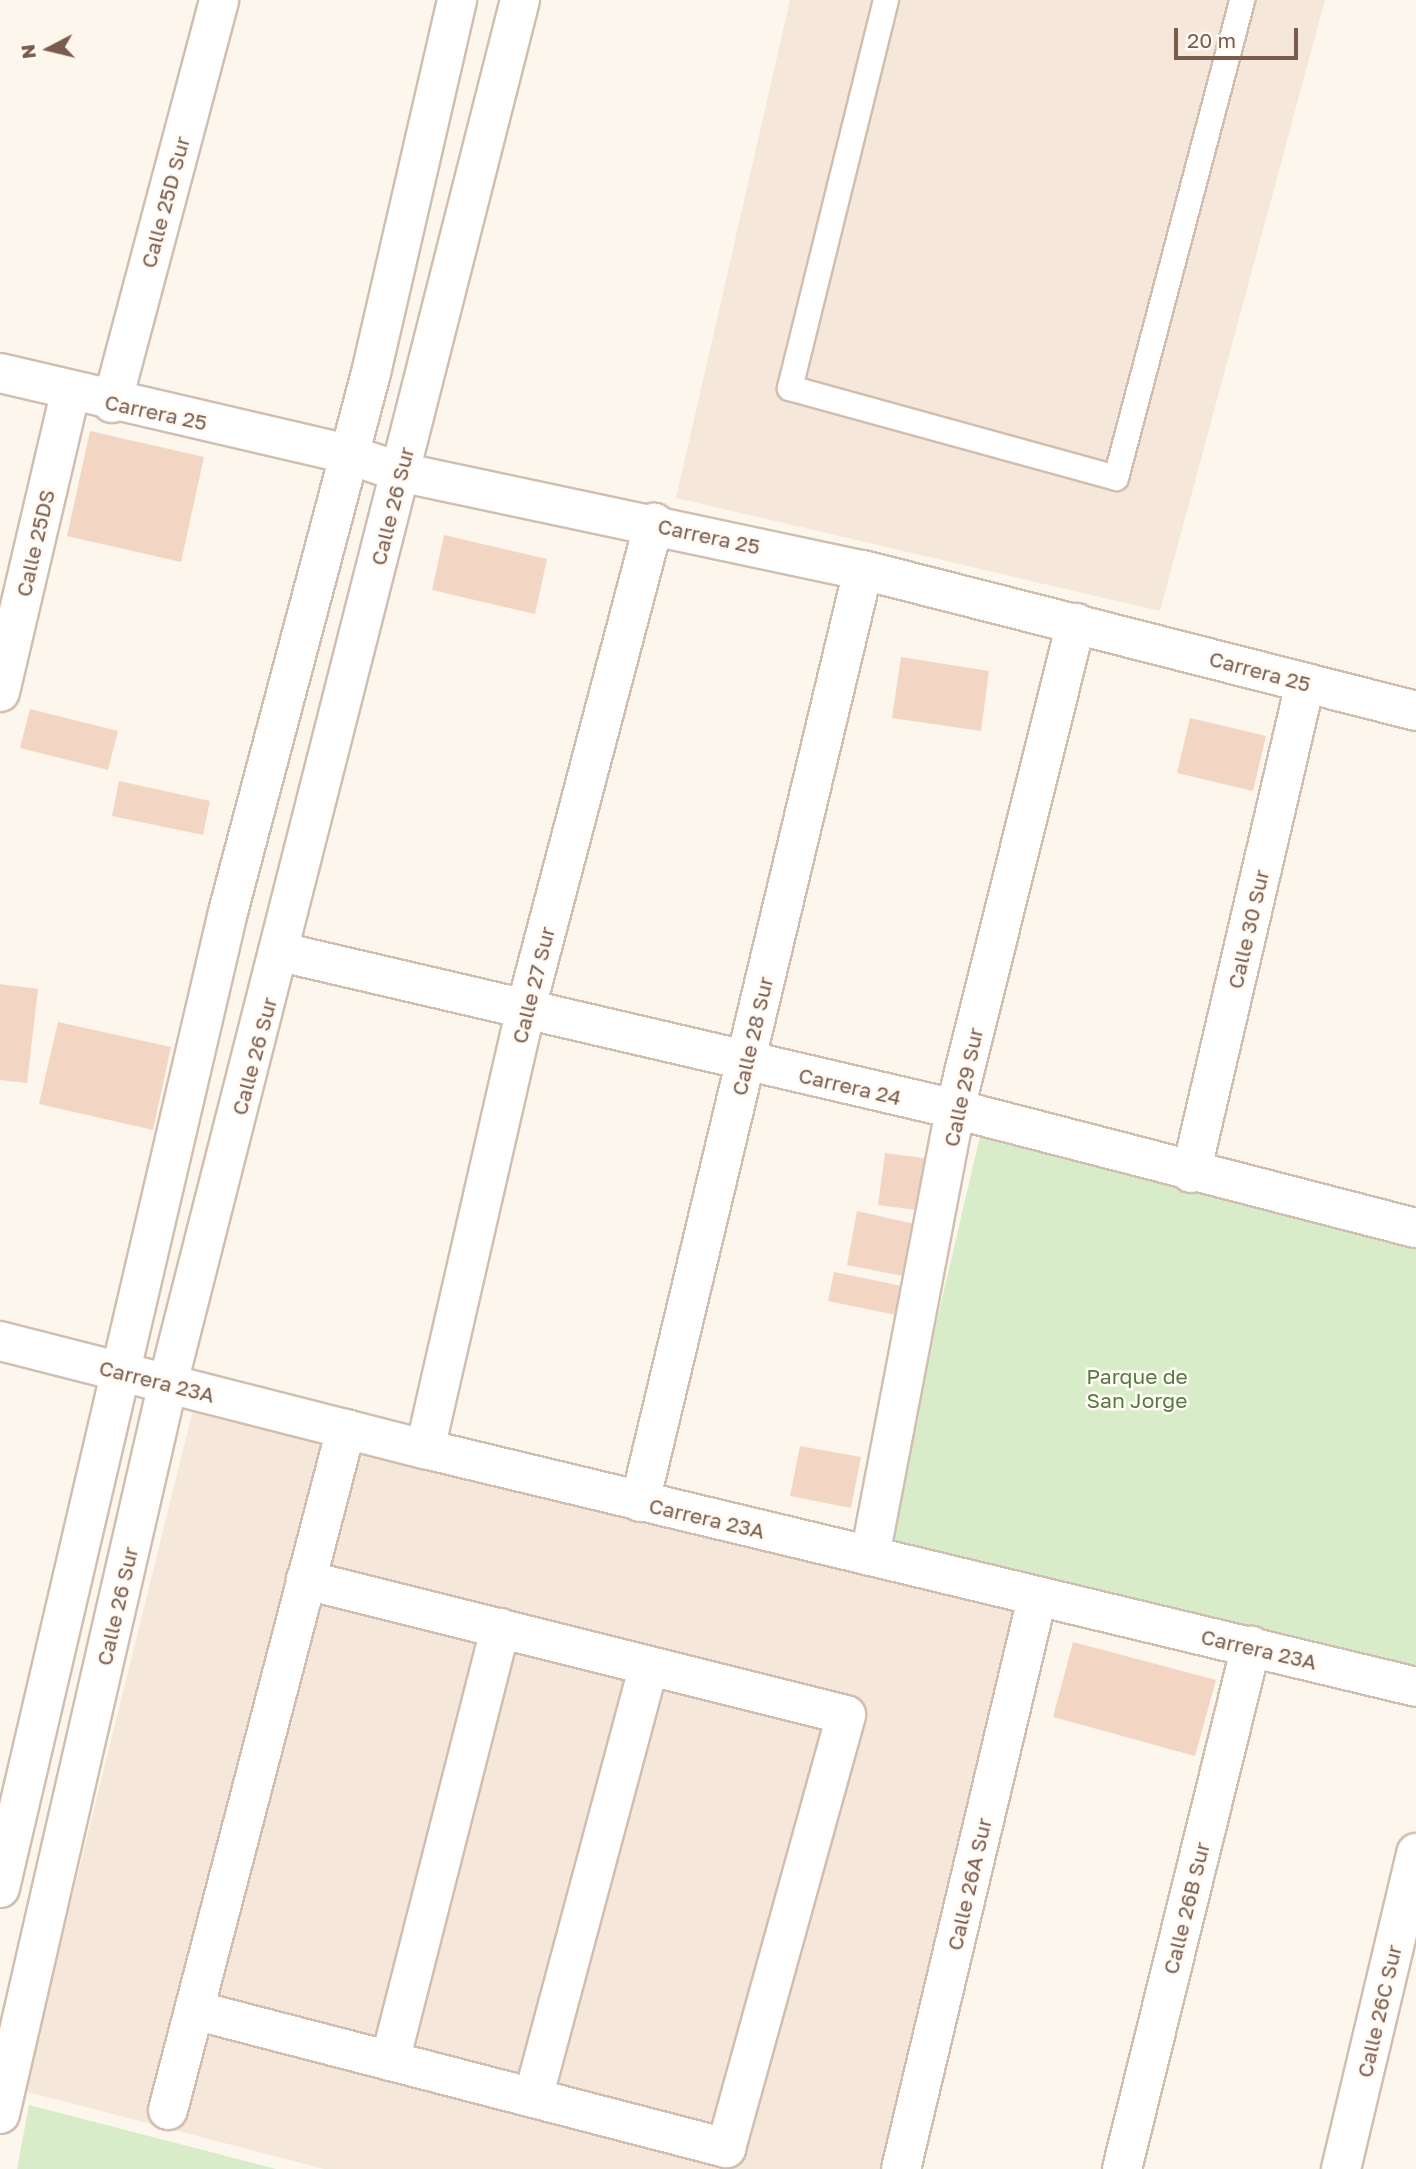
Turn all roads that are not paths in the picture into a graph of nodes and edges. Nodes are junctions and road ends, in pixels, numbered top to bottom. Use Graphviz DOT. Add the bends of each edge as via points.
graph roads {
  1 [pos="219,0"];
  2 [pos="457,0"];
  3 [pos="520,0"];
  4 [pos="886,0"];
  5 [pos="1242,0"];
  6 [pos="0,373"];
  7 [pos="70,393"];
  8 [pos="112,403"];
  9 [pos="347,454"];
  10 [pos="400,471"];
  11 [pos="654,523"];
  12 [pos="863,570"];
  13 [pos="1076,623"];
  14 [pos="1305,684"];
  15 [pos="0,692"];
  16 [pos="1416,711"];
  17 [pos="281,952"];
  18 [pos="526,1009"];
  19 [pos="745,1062"];
  20 [pos="955,1110"];
  21 [pos="1191,1173"];
  22 [pos="1416,1228"];
  23 [pos="0,1341"];
  24 [pos="118,1371"];
  25 [pos="168,1383"];
  26 [pos="346,1429"];
  27 [pos="425,1449"];
  28 [pos="640,1502"];
  29 [pos="870,1556"];
  30 [pos="306,1580"];
  31 [pos="1037,1598"];
  32 [pos="499,1629"];
  33 [pos="1251,1646"];
  34 [pos="649,1666"];
  35 [pos="1416,1687"];
  36 [pos="12,1780"];
  37 [pos="1416,1853"];
  38 [pos="0,1888"];
  39 [pos="194,2010"];
  40 [pos="390,2061"];
  41 [pos="533,2098"];
  42 [pos="168,2110"];
  43 [pos="0,2114"];
  44 [pos="901,2169"];
  45 [pos="1122,2169"];
  46 [pos="1341,2169"];
  1 -- 8 [label="street, Calle 25D Sur"];
  2 -- 9 [label="street"];
  3 -- 10 [label="street, Calle 26 Sur"];
  4 -- 5 [label="lane" via="790,388 1116,478"];
  6 -- 7 [label="street, Carrera 25"];
  7 -- 8 [label="street, Carrera 25"];
  7 -- 15 [label="street, Calle 25DS"];
  8 -- 9 [label="street, Carrera 25"];
  9 -- 10 [label="street, Carrera 25"];
  9 -- 24 [label="street"];
  10 -- 11 [label="street, Carrera 25"];
  10 -- 17 [label="street, Calle 26 Sur"];
  11 -- 12 [label="street, Carrera 25"];
  11 -- 18 [label="street, Calle 27 Sur"];
  12 -- 13 [label="street, Carrera 25"];
  12 -- 19 [label="street, Calle 28 Sur"];
  13 -- 14 [label="street, Carrera 25"];
  13 -- 20 [label="street, Calle 29 Sur"];
  14 -- 16 [label="street, Carrera 25"];
  14 -- 21 [label="street, Calle 30 Sur"];
  17 -- 18 [label="street, Carrera 24"];
  17 -- 25 [label="street, Calle 26 Sur"];
  18 -- 19 [label="street, Carrera 24"];
  18 -- 27 [label="street, Calle 27 Sur"];
  19 -- 20 [label="street, Carrera 24"];
  19 -- 28 [label="street, Calle 28 Sur"];
  20 -- 21 [label="street, Carrera 24"];
  20 -- 29 [label="street, Calle 29 Sur"];
  21 -- 22 [label="street, Carrera 24"];
  23 -- 24 [label="street, Carrera 23A"];
  24 -- 25 [label="street, Carrera 23A"];
  24 -- 36 [label="street"];
  25 -- 26 [label="street, Carrera 23A"];
  25 -- 43 [label="street, Calle 26 Sur"];
  26 -- 27 [label="street, Carrera 23A"];
  26 -- 30 [label="street"];
  27 -- 28 [label="street, Carrera 23A"];
  28 -- 29 [label="street, Carrera 23A"];
  29 -- 31 [label="street, Carrera 23A"];
  30 -- 32 [label="street"];
  30 -- 39 [label="street"];
  31 -- 33 [label="street, Carrera 23A"];
  31 -- 44 [label="street, Calle 26A Sur"];
  32 -- 34 [label="street"];
  32 -- 40 [label="street"];
  33 -- 35 [label="street, Carrera 23A"];
  33 -- 45 [label="street, Calle 26B Sur"];
  34 -- 41 [label="street"];
  34 -- 41 [label="street" via="846,1715 726,2148"];
  36 -- 38 [label="street"];
  37 -- 46 [label="street, Calle 26C Sur"];
  39 -- 40 [label="street"];
  39 -- 42 [label="street"];
  40 -- 41 [label="street"];
}
